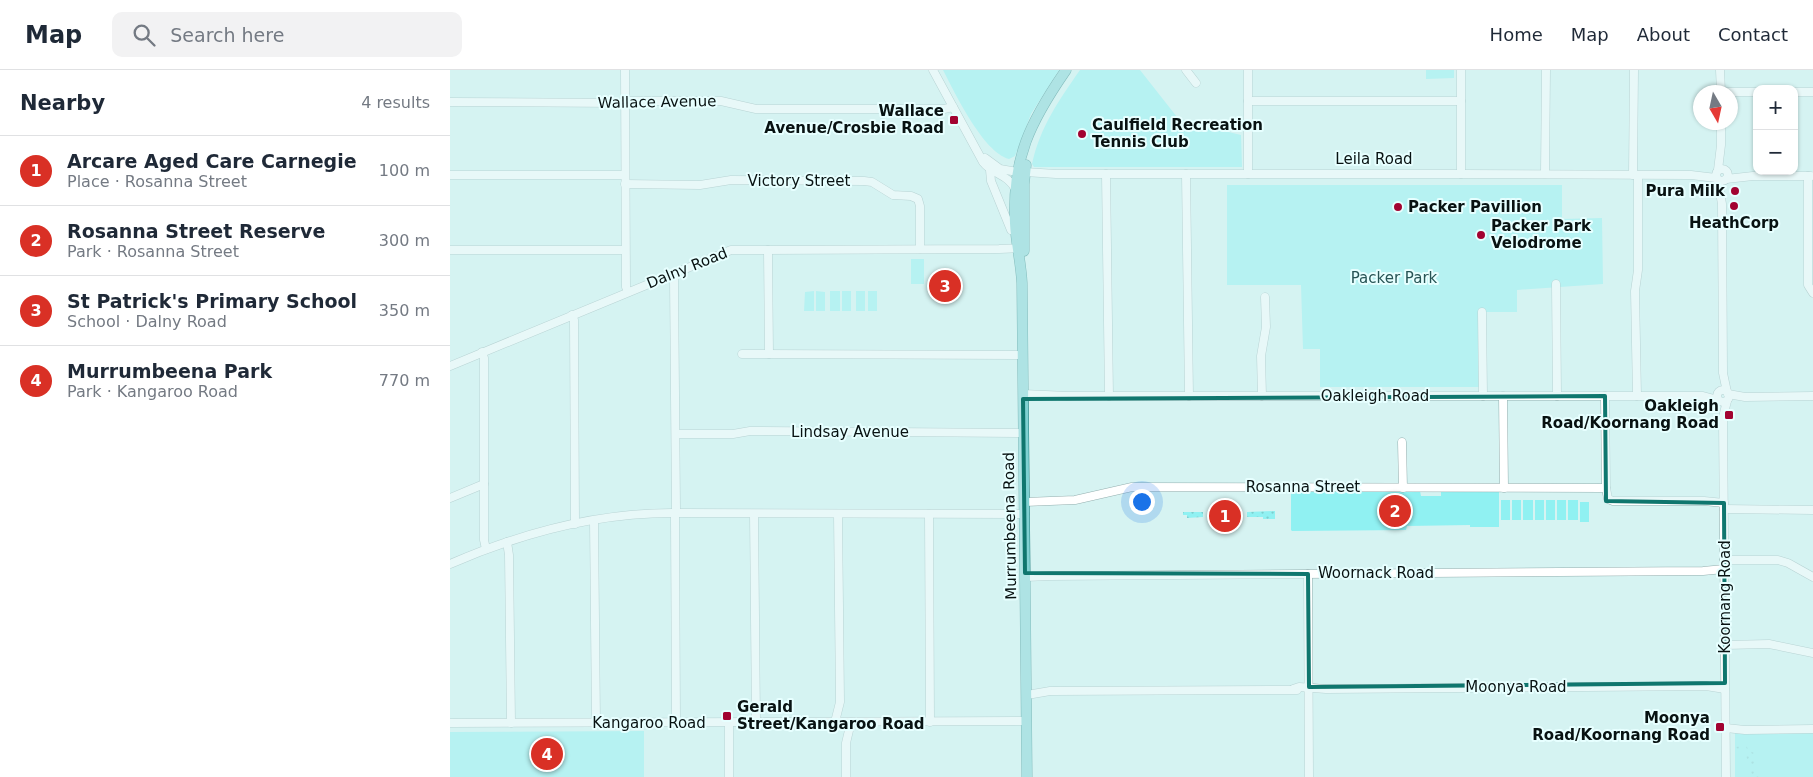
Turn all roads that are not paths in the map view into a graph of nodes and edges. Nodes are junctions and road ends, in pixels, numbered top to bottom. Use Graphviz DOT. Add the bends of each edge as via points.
graph roads {
  1 [pos="625,70"];
  2 [pos="933,70"];
  3 [pos="1066,70"];
  4 [pos="1073,70"];
  5 [pos="1186,70"];
  6 [pos="1248,70"];
  7 [pos="1461,70"];
  8 [pos="1546,70"];
  9 [pos="1634,70"];
  10 [pos="1720,70"];
  11 [pos="1196,82"];
  12 [pos="1720,85"];
  13 [pos="1738,92"];
  14 [pos="1753,92"];
  15 [pos="1798,92"];
  16 [pos="1813,92"];
  17 [pos="1461,100"];
  18 [pos="1248,101"];
  19 [pos="450,102"];
  20 [pos="625,102"];
  21 [pos="953,107"];
  22 [pos="1721,130"];
  23 [pos="992,168"];
  24 [pos="1021,171"];
  25 [pos="1106,174"];
  26 [pos="1186,174"];
  27 [pos="1248,174"];
  28 [pos="1461,174"];
  29 [pos="1546,174"];
  30 [pos="450,175"];
  31 [pos="625,175"];
  32 [pos="1636,175"];
  33 [pos="1721,175"];
  34 [pos="1810,176"];
  35 [pos="626,184"];
  36 [pos="1016,190"];
  37 [pos="1011,230"];
  38 [pos="920,249"];
  39 [pos="450,250"];
  40 [pos="626,250"];
  41 [pos="768,250"];
  42 [pos="1021,250"];
  43 [pos="672,274"];
  44 [pos="1556,284"];
  45 [pos="628,292"];
  46 [pos="1813,293"];
  47 [pos="1265,297"];
  48 [pos="1482,312"];
  49 [pos="572,315"];
  50 [pos="482,352"];
  51 [pos="742,354"];
  52 [pos="769,354"];
  53 [pos="1023,355"];
  54 [pos="450,366"];
  55 [pos="1023,396"];
  56 [pos="1110,396"];
  57 [pos="1189,396"];
  58 [pos="1262,396"];
  59 [pos="1483,396"];
  60 [pos="1503,396"];
  61 [pos="1557,396"];
  62 [pos="1605,396"];
  63 [pos="1636,396"];
  64 [pos="1813,396"];
  65 [pos="1723,397"];
  66 [pos="1024,433"];
  67 [pos="676,434"];
  68 [pos="1402,442"];
  69 [pos="484,484"];
  70 [pos="1402,488"];
  71 [pos="1504,488"];
  72 [pos="1606,488"];
  73 [pos="450,498"];
  74 [pos="1024,500"];
  75 [pos="1724,506"];
  76 [pos="1813,510"];
  77 [pos="675,513"];
  78 [pos="754,514"];
  79 [pos="838,514"];
  80 [pos="929,514"];
  81 [pos="1025,514"];
  82 [pos="594,521"];
  83 [pos="575,524"];
  84 [pos="508,542"];
  85 [pos="486,549"];
  86 [pos="1724,560"];
  87 [pos="450,564"];
  88 [pos="1724,571"];
  89 [pos="1308,574"];
  90 [pos="1026,576"];
  91 [pos="1813,577"];
  92 [pos="1725,645"];
  93 [pos="1813,653"];
  94 [pos="1725,686"];
  95 [pos="1309,689"];
  96 [pos="1027,691"];
  97 [pos="1027,721"];
  98 [pos="728,722"];
  99 [pos="756,722"];
  100 [pos="844,722"];
  101 [pos="930,722"];
  102 [pos="511,723"];
  103 [pos="596,723"];
  104 [pos="676,723"];
  105 [pos="450,724"];
  106 [pos="1813,729"];
  107 [pos="1726,731"];
  108 [pos="729,777"];
  109 [pos="846,777"];
  110 [pos="1027,777"];
  111 [pos="1309,777"];
  112 [pos="1726,777"];
  1 -- 20 [label="street"];
  2 -- 21 [label="street"];
  3 -- 24 [label="main road, Murrumbeena Road" via="1036,116 1027,138"];
  4 -- 24 [label="main road, Murrumbeena Road" via="1038,124"];
  5 -- 11 [label="street"];
  6 -- 18 [label="street"];
  7 -- 17 [label="street"];
  8 -- 29 [label="street"];
  9 -- 32 [label="street"];
  10 -- 12 [label="street"];
  13 -- 14 [label="street"];
  15 -- 16 [label="street"];
  17 -- 18 [label="street"];
  17 -- 28 [label="street"];
  18 -- 27 [label="street"];
  19 -- 20 [label="street, Wallace Avenue"];
  20 -- 21 [label="street, Wallace Avenue" via="721,101 756,109"];
  20 -- 31 [label="street"];
  21 -- 23 [label="street" via="976,150"];
  22 -- 33 [label="street, Koornang Road"];
  23 -- 24 [label="street, Leila Road"];
  23 -- 36 [label="street" via="1010,180"];
  23 -- 37 [label="street" via="991,181"];
  24 -- 25 [label="street, Leila Road"];
  24 -- 36 [label="main road, Murrumbeena Road"];
  24 -- 42 [label="main road, Murrumbeena Road"];
  25 -- 26 [label="street, Leila Road"];
  25 -- 56 [label="street"];
  26 -- 27 [label="street, Leila Road"];
  26 -- 57 [label="street"];
  27 -- 28 [label="street, Leila Road"];
  28 -- 29 [label="street, Leila Road"];
  29 -- 32 [label="street, Leila Road"];
  30 -- 31 [label="street"];
  31 -- 35 [label="street"];
  32 -- 33 [label="street, Leila Road"];
  32 -- 63 [label="street"];
  33 -- 34 [label="street, Leila Road"];
  33 -- 65 [label="street, Koornang Road"];
  34 -- 46 [label="street" via="1808,285"];
  35 -- 38 [label="street, Victory Street" via="700,185 731,180 869,181 892,194 918,199"];
  35 -- 40 [label="street"];
  36 -- 42 [label="main road, Murrumbeena Road" via="1016,225"];
  38 -- 41 [label="street, Dalny Road"];
  38 -- 42 [label="street, Dalny Road"];
  39 -- 40 [label="street"];
  40 -- 45 [label="street"];
  41 -- 43 [label="street, Dalny Road" via="730,250"];
  41 -- 52 [label="street"];
  42 -- 53 [label="main road, Murrumbeena Road"];
  43 -- 45 [label="street, Dalny Road"];
  43 -- 67 [label="street"];
  44 -- 61 [label="street"];
  45 -- 49 [label="street, Dalny Road"];
  47 -- 58 [label="street"];
  48 -- 59 [label="street"];
  49 -- 50 [label="street, Dalny Road"];
  49 -- 83 [label="street"];
  50 -- 54 [label="street, Dalny Road"];
  50 -- 69 [label="street"];
  51 -- 52 [label="street"];
  52 -- 53 [label="street"];
  53 -- 55 [label="main road, Murrumbeena Road"];
  55 -- 56 [label="street, Oakleigh Road"];
  55 -- 66 [label="main road, Murrumbeena Road"];
  56 -- 57 [label="street, Oakleigh Road"];
  57 -- 58 [label="street, Oakleigh Road"];
  58 -- 59 [label="street, Oakleigh Road"];
  59 -- 60 [label="street, Oakleigh Road"];
  60 -- 61 [label="street, Oakleigh Road"];
  60 -- 71 [label="street"];
  61 -- 62 [label="street, Oakleigh Road"];
  62 -- 63 [label="street, Oakleigh Road"];
  62 -- 72 [label="street"];
  63 -- 65 [label="street, Oakleigh Road"];
  64 -- 65 [label="street, Oakleigh Road"];
  65 -- 75 [label="street, Koornang Road"];
  66 -- 67 [label="street, Lindsay Avenue" via="750,431"];
  66 -- 74 [label="main road, Murrumbeena Road"];
  67 -- 77 [label="street"];
  68 -- 70 [label="street"];
  69 -- 73 [label="street"];
  69 -- 85 [label="street"];
  70 -- 71 [label="street, Rosanna Street"];
  70 -- 74 [label="street, Rosanna Street" via="1132,487 1075,500"];
  71 -- 72 [label="street, Rosanna Street"];
  72 -- 75 [label="street" via="1608,498 1614,501 1704,501"];
  74 -- 81 [label="main road, Murrumbeena Road"];
  75 -- 76 [label="street" via="1749,510"];
  75 -- 86 [label="street, Koornang Road"];
  77 -- 78 [label="street"];
  77 -- 82 [label="street"];
  77 -- 104 [label="street"];
  78 -- 79 [label="street"];
  78 -- 99 [label="street"];
  79 -- 80 [label="street"];
  79 -- 100 [label="street" via="840,702"];
  80 -- 81 [label="street"];
  80 -- 101 [label="street"];
  81 -- 90 [label="main road, Murrumbeena Road"];
  82 -- 83 [label="street"];
  82 -- 103 [label="street"];
  83 -- 84 [label="street"];
  84 -- 85 [label="street"];
  84 -- 102 [label="street"];
  85 -- 87 [label="street"];
  86 -- 88 [label="street, Koornang Road"];
  86 -- 91 [label="street" via="1778,560"];
  88 -- 89 [label="street, Woornack Road"];
  88 -- 92 [label="street, Koornang Road"];
  89 -- 90 [label="street, Woornack Road"];
  89 -- 95 [label="street"];
  90 -- 96 [label="main road, Murrumbeena Road"];
  92 -- 93 [label="street" via="1769,644"];
  92 -- 94 [label="street, Koornang Road"];
  94 -- 95 [label="street, Moonya Road"];
  94 -- 107 [label="street, Koornang Road"];
  95 -- 96 [label="street, Moonya Road"];
  95 -- 111 [label="street"];
  96 -- 97 [label="main road, Murrumbeena Road"];
  97 -- 101 [label="street, Kangaroo Road"];
  97 -- 110 [label="main road, Murrumbeena Road"];
  98 -- 99 [label="street, Kangaroo Road"];
  98 -- 104 [label="street, Kangaroo Road"];
  98 -- 108 [label="street"];
  99 -- 100 [label="street, Kangaroo Road"];
  100 -- 101 [label="street, Kangaroo Road"];
  100 -- 109 [label="street"];
  102 -- 103 [label="street, Kangaroo Road"];
  102 -- 105 [label="street, Kangaroo Road"];
  103 -- 104 [label="street, Kangaroo Road"];
  106 -- 107 [label="street"];
  107 -- 112 [label="street, Koornang Road"];
}
